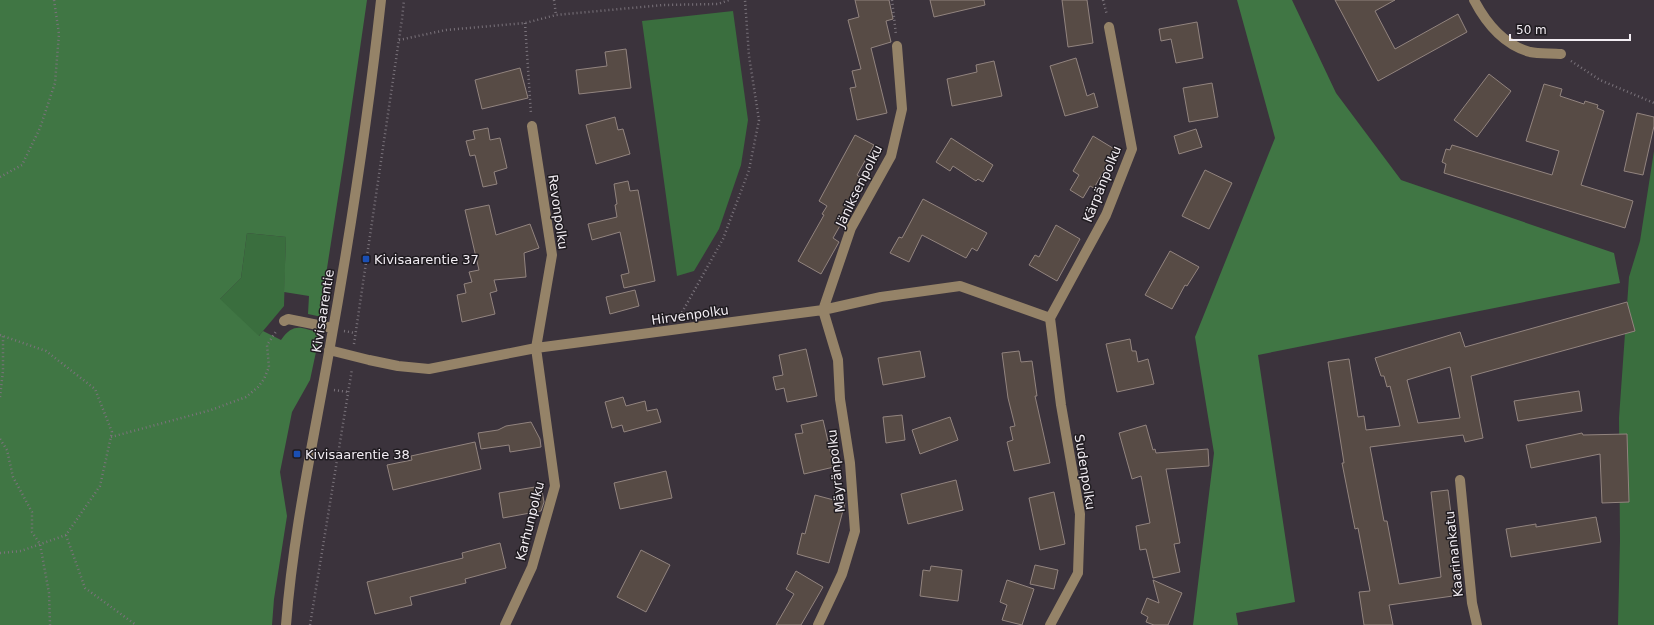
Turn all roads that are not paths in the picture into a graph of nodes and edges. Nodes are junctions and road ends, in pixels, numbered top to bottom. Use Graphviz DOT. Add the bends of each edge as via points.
graph roads {
  1 [pos="381,0"];
  2 [pos="1474,0"];
  3 [pos="1109,27"];
  4 [pos="897,46"];
  5 [pos="1561,54"];
  6 [pos="532,126"];
  7 [pos="823,310"];
  8 [pos="1050,318"];
  9 [pos="284,321"];
  10 [pos="333,328"];
  11 [pos="536,348"];
  12 [pos="330,350"];
  13 [pos="1460,480"];
  14 [pos="286,625"];
  15 [pos="506,625"];
  16 [pos="818,625"];
  17 [pos="1050,625"];
  18 [pos="1477,625"];
  1 -- 10 [label="street, Kivisaarentie"];
  2 -- 5 [label="street" via="1491,27 1508,42 1530,52"];
  3 -- 8 [label="street, Kärpänpolku" via="1132,149 1106,215"];
  4 -- 7 [label="street, Jäniksenpolku" via="902,109 891,156 851,228"];
  6 -- 11 [label="street, Revonpolku" via="552,255"];
  7 -- 8 [label="street, Hirvenpolku" via="881,297 960,286"];
  7 -- 11 [label="street, Hirvenpolku"];
  7 -- 16 [label="street, Mäyränpolku" via="838,360 855,531 842,574"];
  8 -- 17 [label="street, Sudenpolku" via="1061,405 1080,514 1078,573"];
  9 -- 10 [label="street" via="288,319"];
  10 -- 12 [label="street, Kivisaarentie"];
  11 -- 12 [label="street, Hirvenpolku" via="429,369 398,366"];
  11 -- 15 [label="street, Karhunpolku" via="555,486 532,567"];
  12 -- 14 [label="street, Kivisaarentie" via="302,500"];
  13 -- 18 [label="street, Kaarinankatu" via="1472,603"];
}
